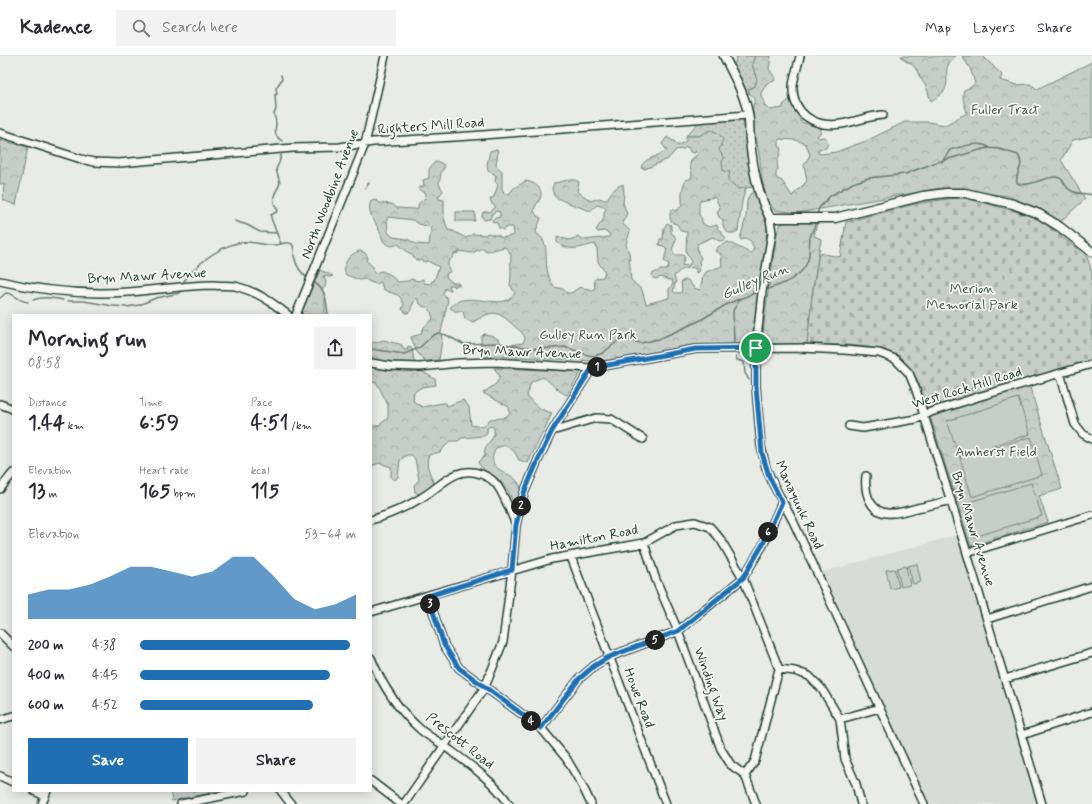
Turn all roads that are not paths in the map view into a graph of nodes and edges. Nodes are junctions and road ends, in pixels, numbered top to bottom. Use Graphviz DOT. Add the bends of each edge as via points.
graph roads {
  1 [pos="385,56"];
  2 [pos="725,56"];
  3 [pos="800,56"];
  4 [pos="748,115"];
  5 [pos="883,115"];
  6 [pos="0,133"];
  7 [pos="365,144"];
  8 [pos="770,218"];
  9 [pos="1092,252"];
  10 [pos="0,281"];
  11 [pos="287,314"];
  12 [pos="296,314"];
  13 [pos="756,348"];
  14 [pos="372,363"];
  15 [pos="1092,364"];
  16 [pos="592,368"];
  17 [pos="1060,374"];
  18 [pos="0,404"];
  19 [pos="12,408"];
  20 [pos="924,415"];
  21 [pos="849,426"];
  22 [pos="552,431"];
  23 [pos="643,439"];
  24 [pos="1092,440"];
  25 [pos="12,474"];
  26 [pos="866,476"];
  27 [pos="0,489"];
  28 [pos="951,500"];
  29 [pos="782,502"];
  30 [pos="1092,515"];
  31 [pos="372,520"];
  32 [pos="516,525"];
  33 [pos="644,543"];
  34 [pos="967,553"];
  35 [pos="571,557"];
  36 [pos="512,570"];
  37 [pos="743,578"];
  38 [pos="1092,586"];
  39 [pos="428,596"];
  40 [pos="372,612"];
  41 [pos="987,618"];
  42 [pos="678,631"];
  43 [pos="0,633"];
  44 [pos="12,645"];
  45 [pos="1092,653"];
  46 [pos="609,657"];
  47 [pos="372,660"];
  48 [pos="780,669"];
  49 [pos="1005,679"];
  50 [pos="485,687"];
  51 [pos="880,708"];
  52 [pos="1092,712"];
  53 [pos="12,716"];
  54 [pos="840,719"];
  55 [pos="0,720"];
  56 [pos="541,728"];
  57 [pos="1022,735"];
  58 [pos="444,746"];
  59 [pos="745,775"];
  60 [pos="0,776"];
  61 [pos="12,782"];
  62 [pos="372,782"];
  63 [pos="242,792"];
  64 [pos="282,792"];
  65 [pos="46,794"];
  66 [pos="209,801"];
  67 [pos="42,804"];
  68 [pos="181,804"];
  69 [pos="290,804"];
  70 [pos="403,804"];
  71 [pos="509,804"];
  72 [pos="591,804"];
  73 [pos="666,804"];
  74 [pos="756,804"];
  75 [pos="861,804"];
  76 [pos="924,804"];
  77 [pos="1042,804"];
  1 -- 7 [label="street, North Woodbine Avenue"];
  2 -- 4 [label="main road"];
  3 -- 5 [label="street" via="793,88 795,99 805,117 817,123 832,125"];
  4 -- 7 [label="street, Righters Mill Road"];
  4 -- 8 [label="main road" via="753,170"];
  6 -- 7 [label="street, Righters Mill Road" via="82,159 107,163"];
  7 -- 12 [label="street, North Woodbine Avenue"];
  8 -- 9 [label="main road" via="842,217 923,196 965,193 1013,204 1039,214"];
  8 -- 13 [label="street, Manayunk Road" via="772,233"];
  10 -- 11 [label="street, Bryn Mawr Avenue" via="30,288 72,292 129,292 201,285 234,286 259,295"];
  13 -- 16 [label="street, Bryn Mawr Avenue" via="696,349"];
  13 -- 20 [label="street, Bryn Mawr Avenue" via="844,350 872,352 890,357 909,373"];
  13 -- 29 [label="street, Manayunk Road" via="756,387 762,453 769,476"];
  14 -- 16 [label="street, Bryn Mawr Avenue" via="420,367 495,362"];
  15 -- 17 [label="street, West Rock Hill Road"];
  16 -- 22 [label="street"];
  17 -- 20 [label="street, West Rock Hill Road"];
  17 -- 24 [label="street" via="1076,424 1083,434"];
  18 -- 19 [label="street"];
  20 -- 21 [label="street, West Rock Hill Road" via="916,419 871,427"];
  20 -- 28 [label="street, Bryn Mawr Avenue"];
  22 -- 23 [label="street" via="596,418 611,419"];
  22 -- 32 [label="street" via="524,493"];
  25 -- 27 [label="street"];
  26 -- 28 [label="street" via="866,493 870,502 876,509 886,513"];
  28 -- 34 [label="street, Bryn Mawr Avenue"];
  29 -- 37 [label="street" via="763,544"];
  29 -- 51 [label="street, Manayunk Road"];
  30 -- 34 [label="street"];
  31 -- 32 [label="street" via="400,510 448,479 472,471 495,482"];
  32 -- 36 [label="street"];
  33 -- 35 [label="street, Hamilton Road"];
  33 -- 37 [label="street, Hamilton Road" via="676,525 695,522 710,527 721,540"];
  33 -- 42 [label="street, Winding Way" via="656,580"];
  34 -- 41 [label="street, Bryn Mawr Avenue"];
  35 -- 36 [label="street, Hamilton Road" via="552,559"];
  35 -- 46 [label="street, Howe Road"];
  36 -- 39 [label="street, Hamilton Road"];
  36 -- 50 [label="street" via="503,642"];
  37 -- 42 [label="street"];
  37 -- 48 [label="street, Hamilton Road"];
  38 -- 41 [label="street"];
  39 -- 40 [label="street, Hamilton Road"];
  39 -- 50 [label="street" via="444,645 459,668"];
  41 -- 49 [label="street, Bryn Mawr Avenue"];
  42 -- 46 [label="street"];
  42 -- 59 [label="street, Winding Way" via="721,749 731,765"];
  43 -- 44 [label="street"];
  45 -- 49 [label="street"];
  46 -- 56 [label="street" via="579,679"];
  46 -- 73 [label="street, Howe Road"];
  47 -- 58 [label="street, Prescott Road" via="395,702 421,730"];
  48 -- 54 [label="street" via="808,676 821,688"];
  48 -- 59 [label="street" via="755,761"];
  49 -- 57 [label="street, Bryn Mawr Avenue"];
  50 -- 56 [label="street"];
  50 -- 58 [label="street"];
  51 -- 54 [label="street"];
  51 -- 76 [label="street, Manayunk Road"];
  52 -- 57 [label="street"];
  53 -- 55 [label="street"];
  54 -- 75 [label="street" via="845,759"];
  56 -- 72 [label="street" via="566,758"];
  57 -- 77 [label="street, Bryn Mawr Avenue"];
  58 -- 70 [label="street"];
  58 -- 71 [label="street, Prescott Road" via="492,783"];
  59 -- 74 [label="street"];
  60 -- 61 [label="street"];
  62 -- 70 [label="street"];
  63 -- 66 [label="street"];
  64 -- 69 [label="street"];
  65 -- 67 [label="street"];
  66 -- 68 [label="street"];
}
